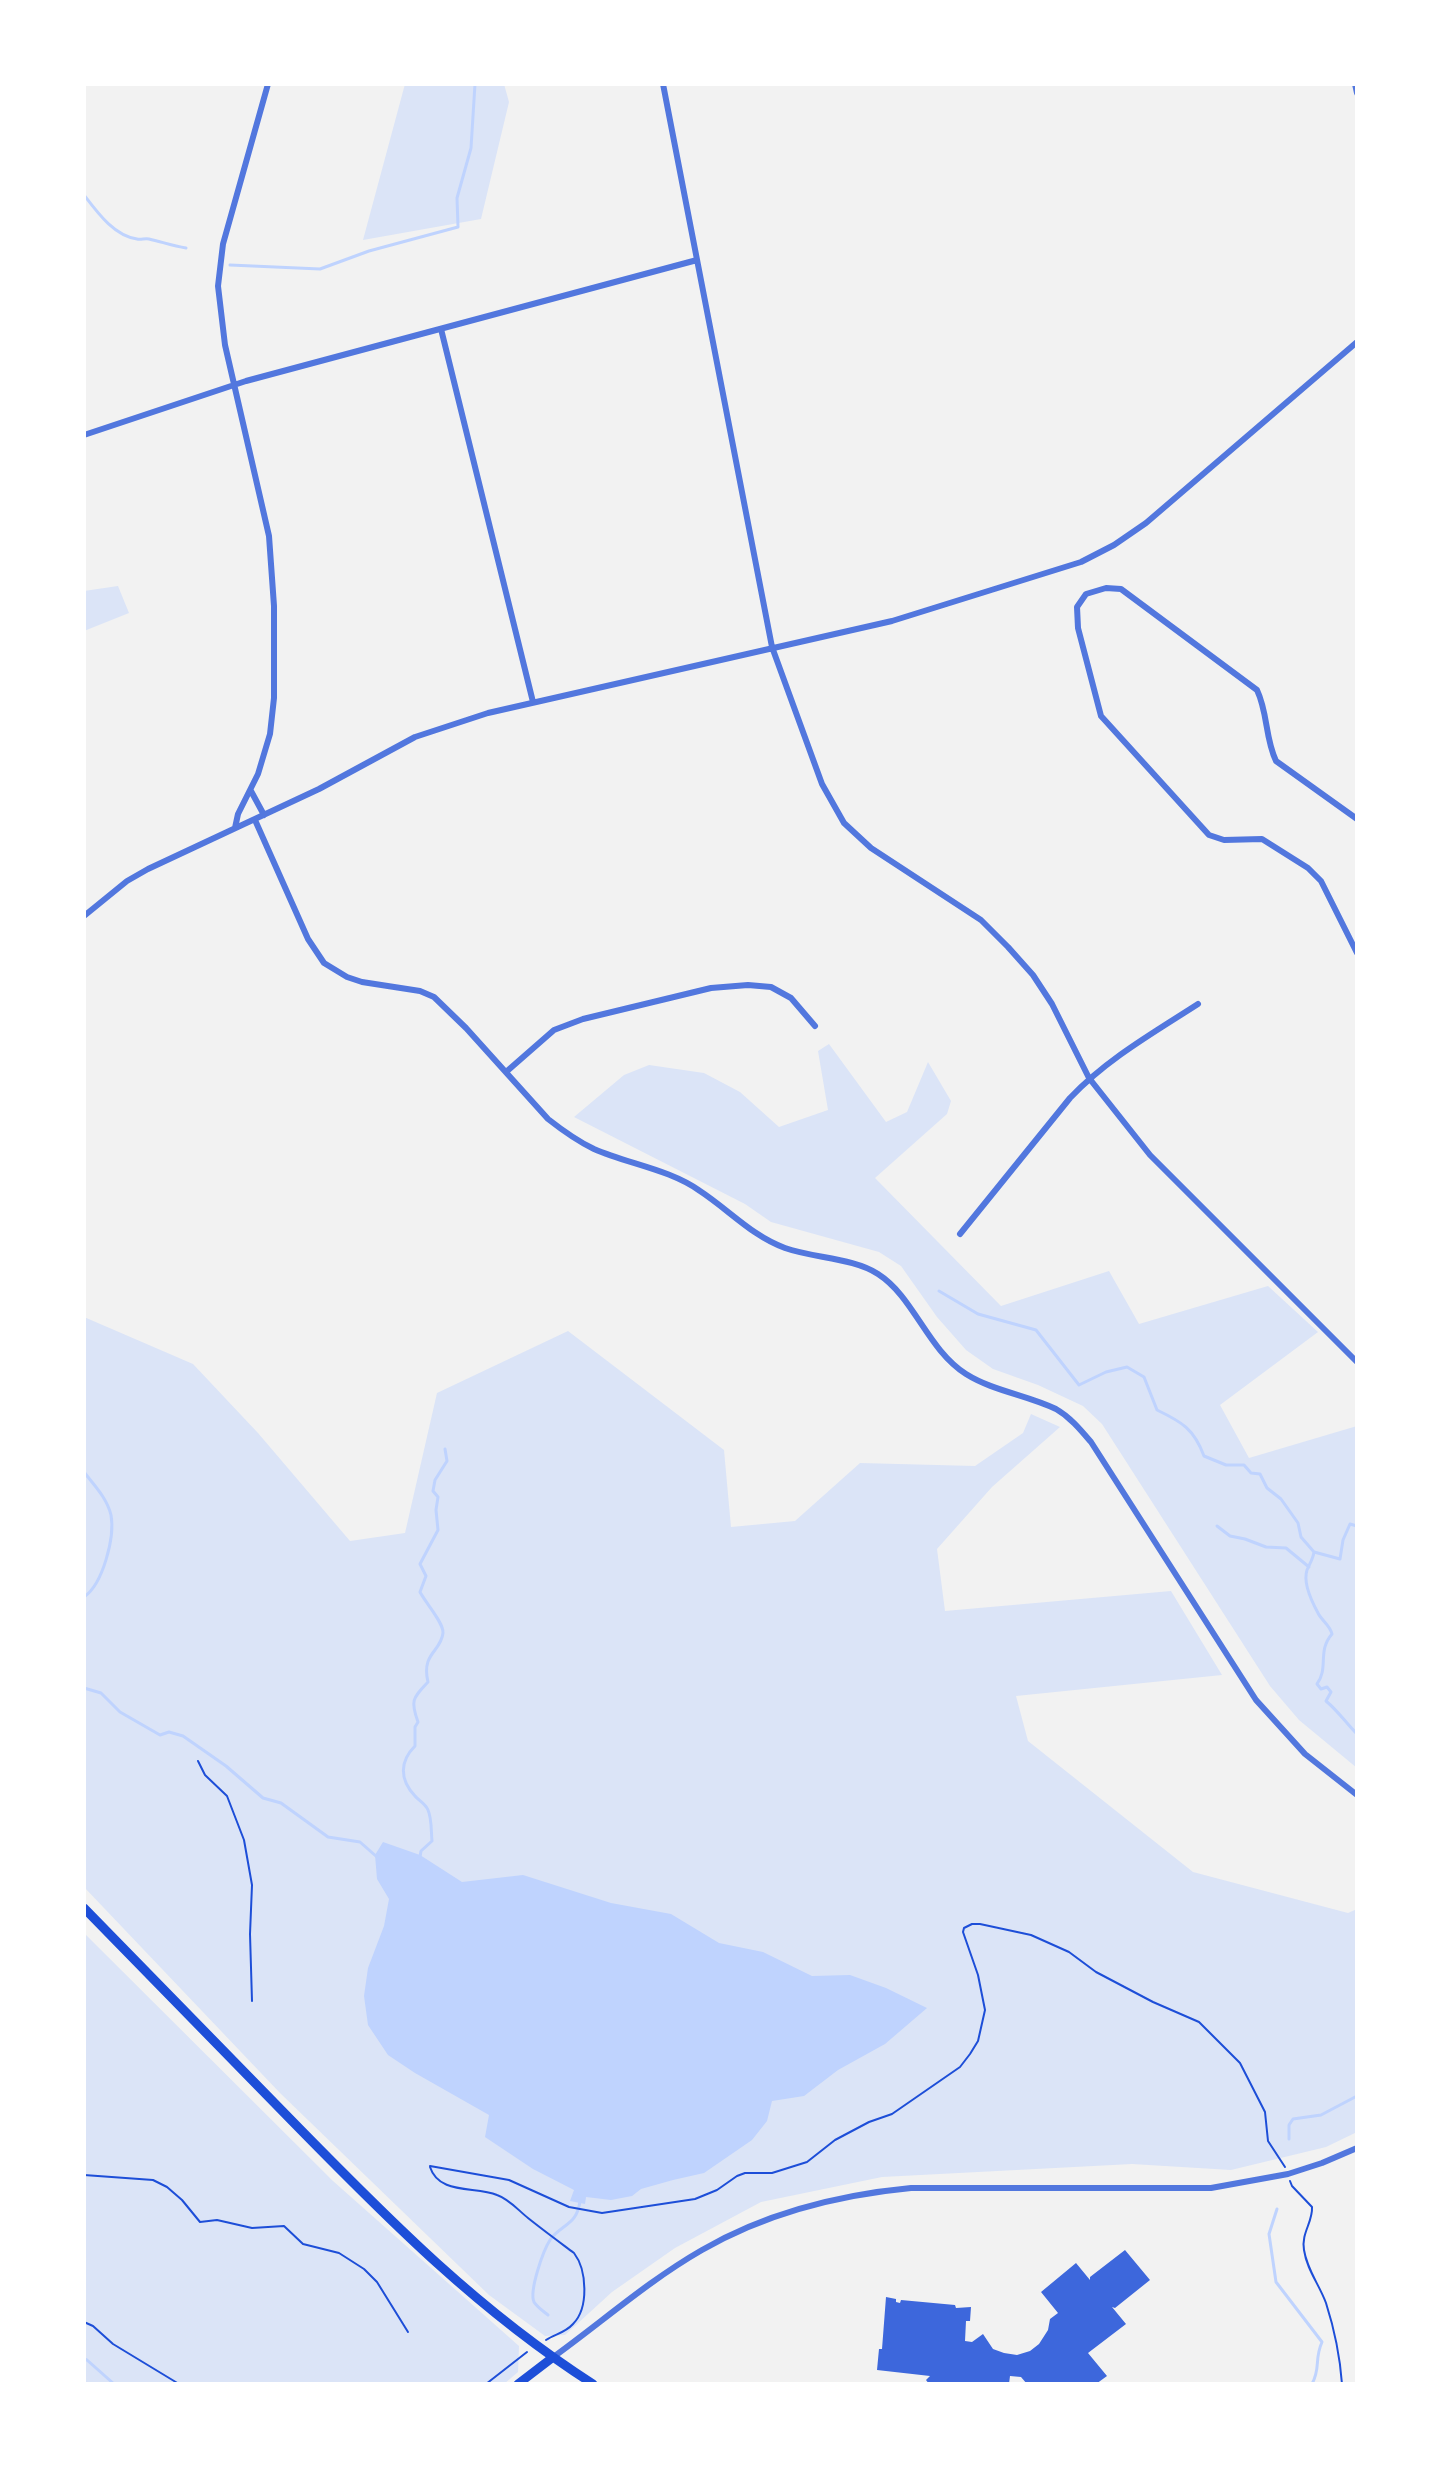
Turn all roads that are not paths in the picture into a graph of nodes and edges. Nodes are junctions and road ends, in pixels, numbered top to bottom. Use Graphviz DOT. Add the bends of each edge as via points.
graph roads {
  1 [pos="268,84"];
  2 [pos="663,84"];
  3 [pos="1355,84"];
  4 [pos="1357,93"];
  5 [pos="697,260"];
  6 [pos="441,329"];
  7 [pos="1357,342"];
  8 [pos="234,385"];
  9 [pos="84,435"];
  10 [pos="772,647"];
  11 [pos="533,702"];
  12 [pos="251,791"];
  13 [pos="264,815"];
  14 [pos="1357,819"];
  15 [pos="255,820"];
  16 [pos="235,828"];
  17 [pos="84,916"];
  18 [pos="1357,953"];
  19 [pos="1198,1004"];
  20 [pos="815,1026"];
  21 [pos="506,1072"];
  22 [pos="1089,1078"];
  23 [pos="960,1234"];
  24 [pos="1357,1362"];
  25 [pos="1357,1795"];
  26 [pos="84,1908"];
  27 [pos="1357,2148"];
  28 [pos="552,2358"];
  29 [pos="518,2384"];
  30 [pos="593,2384"];
  1 -- 8 [label="street" via="219,269 218,301"];
  2 -- 5 [label="street"];
  3 -- 4 [label="street"];
  5 -- 6 [label="street"];
  5 -- 10 [label="street"];
  6 -- 8 [label="street"];
  6 -- 11 [label="street"];
  7 -- 10 [label="street" via="1146,523 1098,554 892,621"];
  8 -- 9 [label="street"];
  8 -- 12 [label="street" via="273,568 272,718"];
  10 -- 11 [label="street"];
  10 -- 22 [label="street" via="822,784 844,823 871,848 981,920 1008,947 1052,1004"];
  11 -- 13 [label="street" via="415,737"];
  12 -- 13 [label="street"];
  12 -- 16 [label="street"];
  13 -- 15 [label="street"];
  14 -- 18 [label="street" via="1276,761 1257,690 1121,589 1086,594 1077,607 1078,628 1101,716 1209,835 1262,839 1308,868 1321,881"];
  15 -- 16 [label="street"];
  15 -- 21 [label="street" via="324,963 347,977 434,997"];
  16 -- 17 [label="street" via="127,881"];
  19 -- 22 [label="street"];
  20 -- 21 [label="street" via="791,998 771,987 711,988 554,1030"];
  21 -- 25 [label="street" via="548,1119 589,1147 683,1181 766,1240 878,1274 961,1370 1069,1418 1091,1442 1256,1700 1305,1754"];
  22 -- 23 [label="street"];
  22 -- 24 [label="street" via="1150,1155"];
  26 -- 28 [label="main road" via="397,2227"];
  27 -- 28 [label="street" via="1273,2178 1211,2188 911,2188 833,2199 784,2213 700,2251"];
  28 -- 29 [label="main road"];
  28 -- 30 [label="main road"];
}
